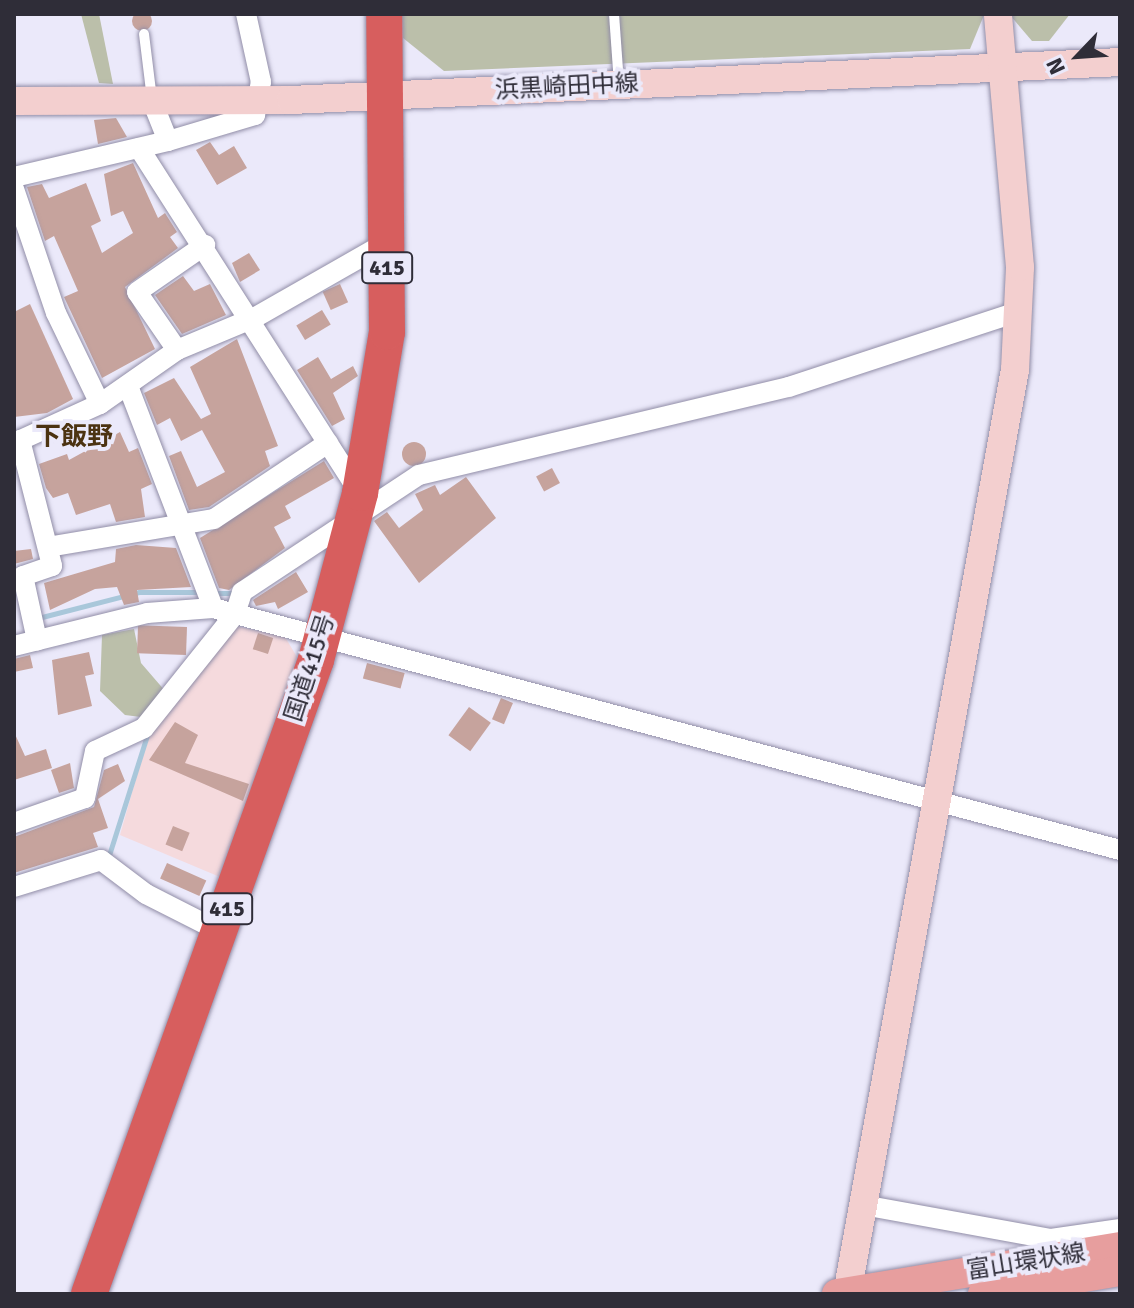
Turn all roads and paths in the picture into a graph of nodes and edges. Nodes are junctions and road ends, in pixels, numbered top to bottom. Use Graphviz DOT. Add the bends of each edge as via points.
graph roads {
  1 [pos="246,14"];
  2 [pos="384,14"];
  3 [pos="614,14"];
  4 [pos="998,14"];
  5 [pos="144,34"];
  6 [pos="1120,62"];
  7 [pos="1001,68"];
  8 [pos="619,85"];
  9 [pos="386,95"];
  10 [pos="262,100"];
  11 [pos="14,101"];
  12 [pos="152,101"];
  13 [pos="168,141"];
  14 [pos="139,148"];
  15 [pos="14,177"];
  16 [pos="14,189"];
  17 [pos="387,242"];
  18 [pos="205,245"];
  19 [pos="1020,311"];
  20 [pos="254,318"];
  21 [pos="177,350"];
  22 [pos="128,386"];
  23 [pos="100,404"];
  24 [pos="17,442"];
  25 [pos="328,443"];
  26 [pos="356,506"];
  27 [pos="177,527"];
  28 [pos="48,547"];
  29 [pos="213,608"];
  30 [pos="235,614"];
  31 [pos="322,635"];
  32 [pos="37,640"];
  33 [pos="14,646"];
  34 [pos="939,803"];
  35 [pos="14,823"];
  36 [pos="1120,850"];
  37 [pos="14,887"];
  38 [pos="219,931"];
  39 [pos="863,1205"];
  40 [pos="1120,1229"];
  41 [pos="1120,1247"];
  42 [pos="1120,1271"];
  43 [pos="89,1294"];
  44 [pos="844,1294"];
  45 [pos="983,1294"];
  46 [pos="1116,1294"];
  1 -- 10 [label="street"];
  2 -- 9 [label="highway, 国道415号 / 415"];
  3 -- 8 [label="lane"];
  4 -- 7 [label="street"];
  5 -- 12 [label="lane"];
  6 -- 7 [label="street, 浜黒崎田中線"];
  7 -- 8 [label="street, 浜黒崎田中線"];
  7 -- 19 [label="street"];
  8 -- 9 [label="street, 浜黒崎田中線"];
  9 -- 10 [label="street, 浜黒崎田中線"];
  9 -- 17 [label="highway, 国道415号 / 415"];
  10 -- 12 [label="street, 浜黒崎田中線"];
  10 -- 13 [label="street" via="255,115"];
  11 -- 12 [label="street, 浜黒崎田中線"];
  12 -- 13 [label="street"];
  13 -- 14 [label="street"];
  14 -- 15 [label="street"];
  14 -- 18 [label="street"];
  16 -- 23 [label="street" via="56,313"];
  17 -- 20 [label="street"];
  17 -- 26 [label="highway, 国道415号 / 415" via="387,332"];
  18 -- 20 [label="street"];
  18 -- 21 [label="street" via="137,292"];
  19 -- 26 [label="street" via="789,387 443,466"];
  19 -- 34 [label="street"];
  20 -- 21 [label="street"];
  20 -- 25 [label="street"];
  21 -- 22 [label="street"];
  22 -- 23 [label="street"];
  22 -- 27 [label="street"];
  23 -- 24 [label="street"];
  24 -- 28 [label="street"];
  25 -- 26 [label="street"];
  25 -- 27 [label="street" via="233,509"];
  26 -- 30 [label="street" via="242,592"];
  26 -- 31 [label="highway, 国道415号 / 415"];
  27 -- 28 [label="street"];
  27 -- 29 [label="street"];
  28 -- 32 [label="street" via="52,566 23,576"];
  29 -- 30 [label="street"];
  29 -- 32 [label="street" via="147,613"];
  30 -- 31 [label="street"];
  30 -- 35 [label="street" via="144,728 95,751 85,798"];
  31 -- 34 [label="street"];
  31 -- 38 [label="highway, 国道415号 / 415"];
  32 -- 33 [label="street"];
  34 -- 36 [label="street"];
  34 -- 39 [label="street"];
  37 -- 38 [label="street" via="101,860 146,894"];
  38 -- 43 [label="highway, 国道415号 / 415"];
  39 -- 40 [label="street" via="1051,1239"];
  39 -- 44 [label="street"];
  41 -- 44 [label="main road, 富山環状線"];
  42 -- 45 [label="main road, 富山環状線"];
  42 -- 46 [label="street"];
}
